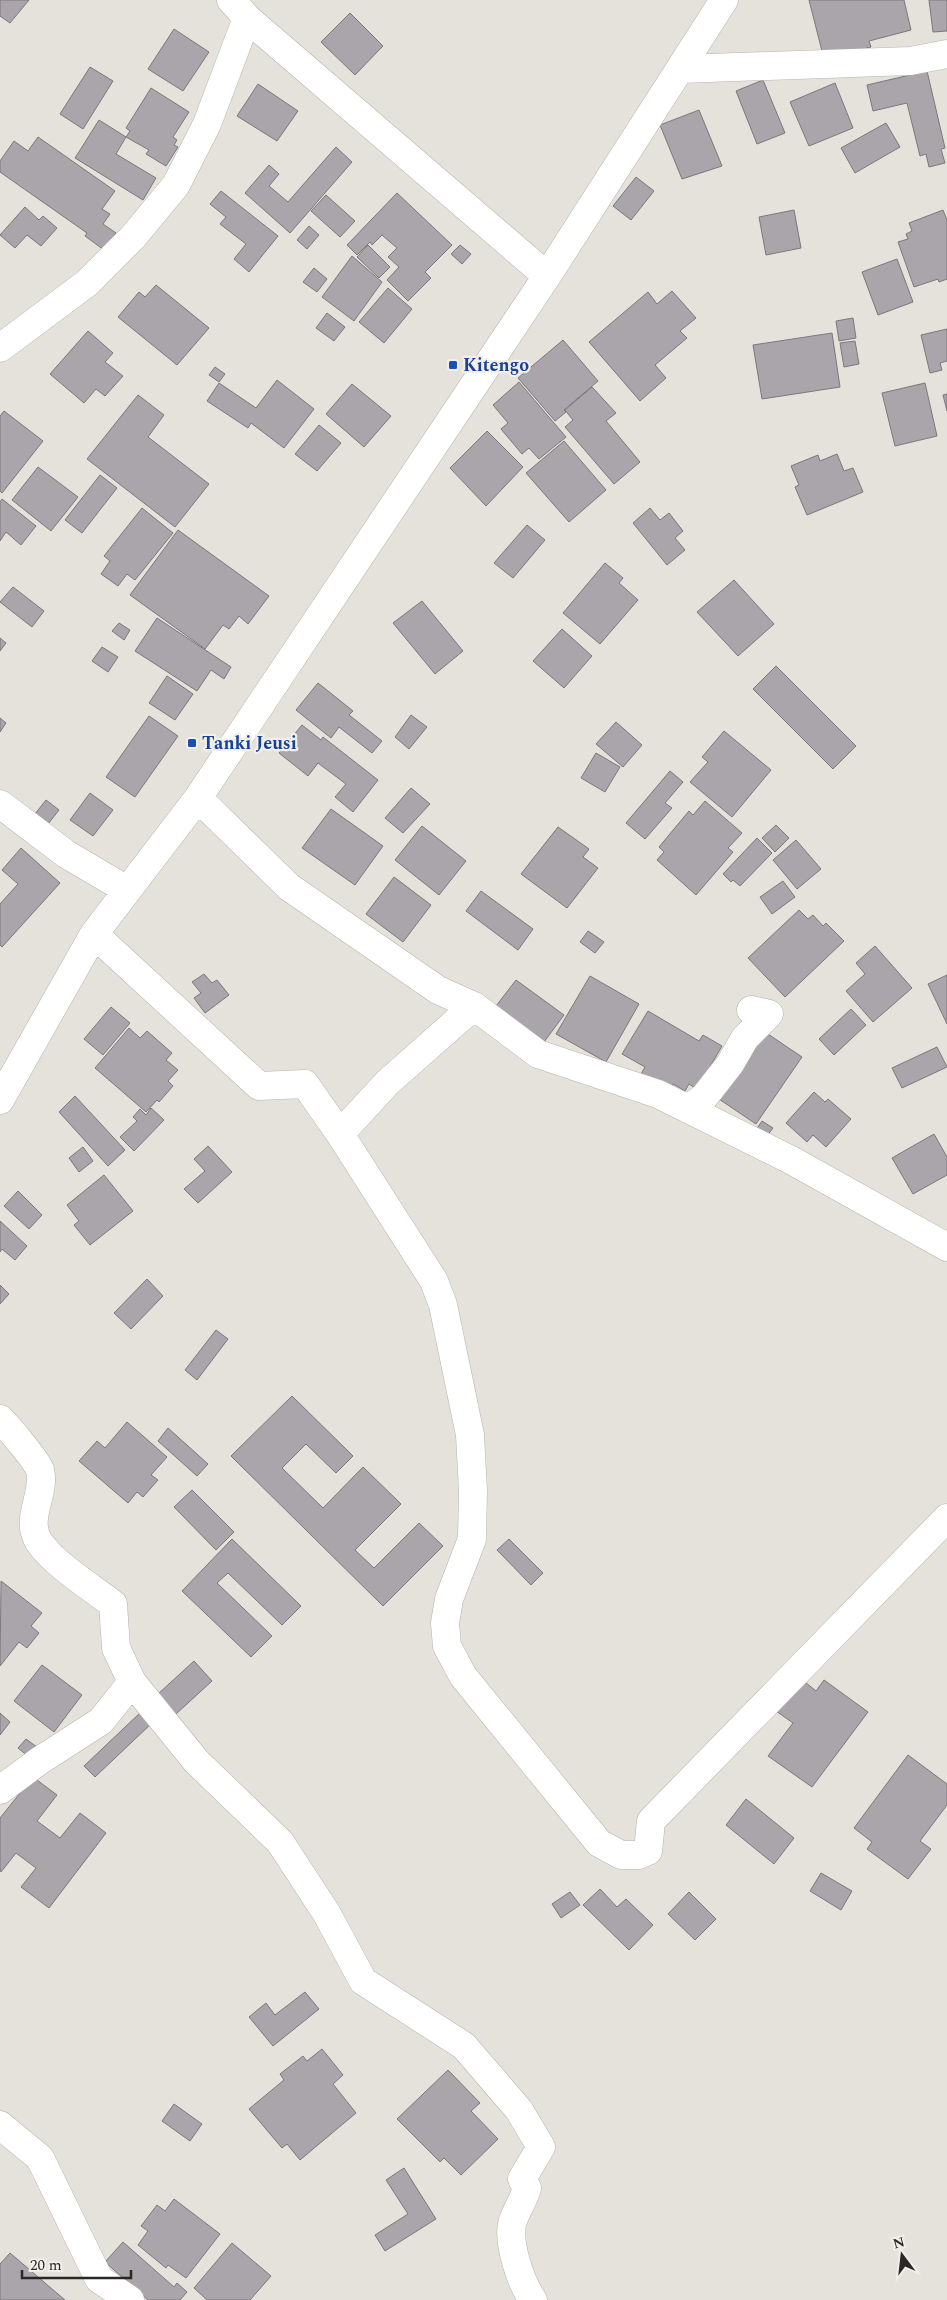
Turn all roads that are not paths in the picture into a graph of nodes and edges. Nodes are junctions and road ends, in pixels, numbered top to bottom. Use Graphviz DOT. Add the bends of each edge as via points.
graph roads {
  1 [pos="724,0"];
  2 [pos="239,9"];
  3 [pos="947,54"];
  4 [pos="680,69"];
  5 [pos="547,276"];
  6 [pos="0,348"];
  7 [pos="198,798"];
  8 [pos="0,804"];
  9 [pos="127,890"];
  10 [pos="94,934"];
  11 [pos="474,1006"];
  12 [pos="751,1010"];
  13 [pos="0,1100"];
  14 [pos="688,1109"];
  15 [pos="340,1134"];
  16 [pos="947,1247"];
  17 [pos="0,1419"];
  18 [pos="947,1518"];
  19 [pos="132,1682"];
  20 [pos="0,1790"];
  21 [pos="0,2125"];
  22 [pos="130,2300"];
  23 [pos="532,2300"];
  1 -- 4 [label="street"];
  2 -- 5 [label="street"];
  2 -- 6 [label="street" via="207,124 176,185 133,237 87,283"];
  3 -- 4 [label="street" via="910,61"];
  4 -- 5 [label="street"];
  5 -- 7 [label="street"];
  7 -- 9 [label="street"];
  7 -- 11 [label="street" via="290,887 438,990"];
  8 -- 9 [label="street" via="66,854"];
  9 -- 10 [label="street"];
  10 -- 13 [label="street"];
  10 -- 15 [label="street" via="259,1086 305,1084"];
  11 -- 14 [label="street" via="538,1054 658,1094"];
  11 -- 15 [label="street" via="388,1082"];
  12 -- 14 [label="street" via="769,1014 745,1038 705,1096"];
  14 -- 16 [label="street" via="791,1160"];
  15 -- 18 [label="street" via="434,1281 443,1305 470,1435 474,1528 468,1554 449,1599 445,1623 447,1646 462,1676 605,1848 629,1856 648,1851 651,1821"];
  17 -- 19 [label="street" via="40,1469 33,1519 39,1542 53,1557 113,1604 116,1648"];
  19 -- 20 [label="street" via="101,1721"];
  19 -- 23 [label="street" via="196,1761 280,1842 327,1914 362,1980 464,2046 519,2110 541,2147 522,2179 527,2188 512,2225 514,2257"];
  21 -- 22 [label="street" via="40,2158 99,2279"];
}
